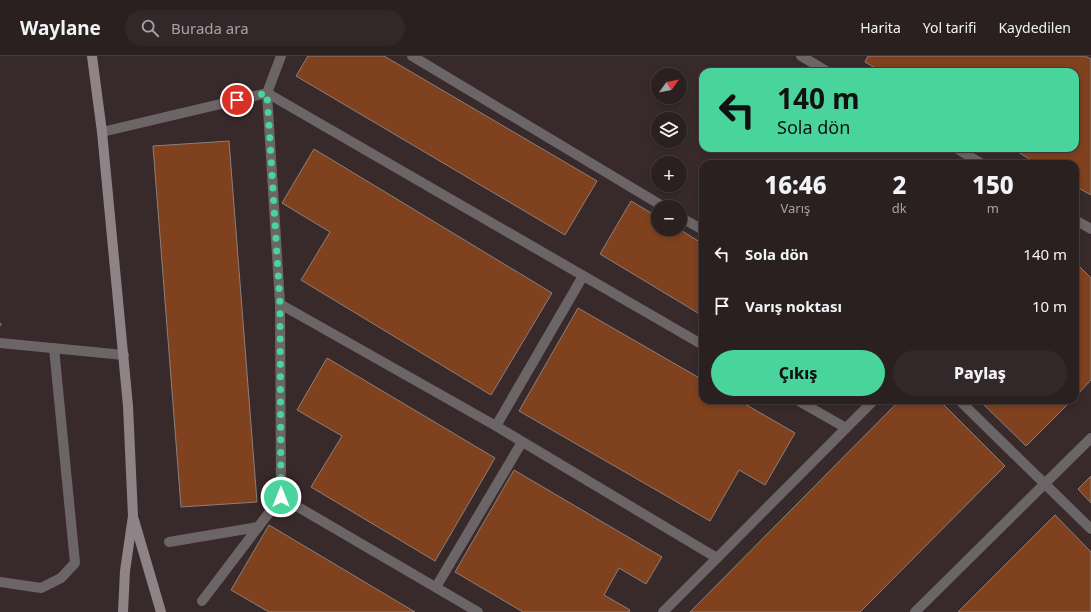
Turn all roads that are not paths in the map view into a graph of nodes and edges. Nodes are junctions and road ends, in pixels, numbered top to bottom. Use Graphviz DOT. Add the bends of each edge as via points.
graph roads {
  1 [pos="92,56"];
  2 [pos="281,56"];
  3 [pos="412,56"];
  4 [pos="801,56"];
  5 [pos="821,68"];
  6 [pos="267,93"];
  7 [pos="102,132"];
  8 [pos="962,152"];
  9 [pos="976,160"];
  10 [pos="652,200"];
  11 [pos="687,221"];
  12 [pos="1079,222"];
  13 [pos="699,228"];
  14 [pos="1091,229"];
  15 [pos="583,276"];
  16 [pos="280,304"];
  17 [pos="0,343"];
  18 [pos="699,343"];
  19 [pos="54,348"];
  20 [pos="124,355"];
  21 [pos="804,404"];
  22 [pos="870,404"];
  23 [pos="963,404"];
  24 [pos="496,426"];
  25 [pos="846,428"];
  26 [pos="1091,438"];
  27 [pos="522,442"];
  28 [pos="1045,484"];
  29 [pos="281,497"];
  30 [pos="133,516"];
  31 [pos="258,527"];
  32 [pos="1091,529"];
  33 [pos="169,542"];
  34 [pos="717,558"];
  35 [pos="0,582"];
  36 [pos="436,587"];
  37 [pos="202,601"];
  38 [pos="123,612"];
  39 [pos="161,612"];
  40 [pos="478,612"];
  41 [pos="663,612"];
  42 [pos="915,612"];
  1 -- 7 [label="street"];
  2 -- 6 [label="street"];
  3 -- 10 [label="street"];
  4 -- 5 [label="street"];
  6 -- 7 [label="street"];
  6 -- 15 [label="street"];
  6 -- 16 [label="street"];
  7 -- 20 [label="street"];
  8 -- 9 [label="street"];
  11 -- 13 [label="street"];
  12 -- 14 [label="street"];
  15 -- 18 [label="street"];
  15 -- 24 [label="street"];
  16 -- 24 [label="street"];
  16 -- 29 [label="street"];
  17 -- 19 [label="street"];
  19 -- 20 [label="street"];
  19 -- 35 [label="street" via="75,563 61,578 41,588"];
  20 -- 30 [label="street"];
  21 -- 25 [label="street"];
  22 -- 25 [label="street"];
  23 -- 28 [label="street"];
  24 -- 27 [label="street"];
  25 -- 34 [label="street"];
  26 -- 28 [label="street"];
  27 -- 34 [label="street"];
  27 -- 36 [label="street"];
  28 -- 32 [label="street"];
  28 -- 42 [label="street"];
  29 -- 31 [label="street"];
  29 -- 36 [label="street"];
  30 -- 38 [label="street" via="125,571"];
  30 -- 39 [label="street"];
  31 -- 33 [label="street"];
  31 -- 37 [label="street"];
  34 -- 41 [label="street"];
  36 -- 40 [label="street"];
}
